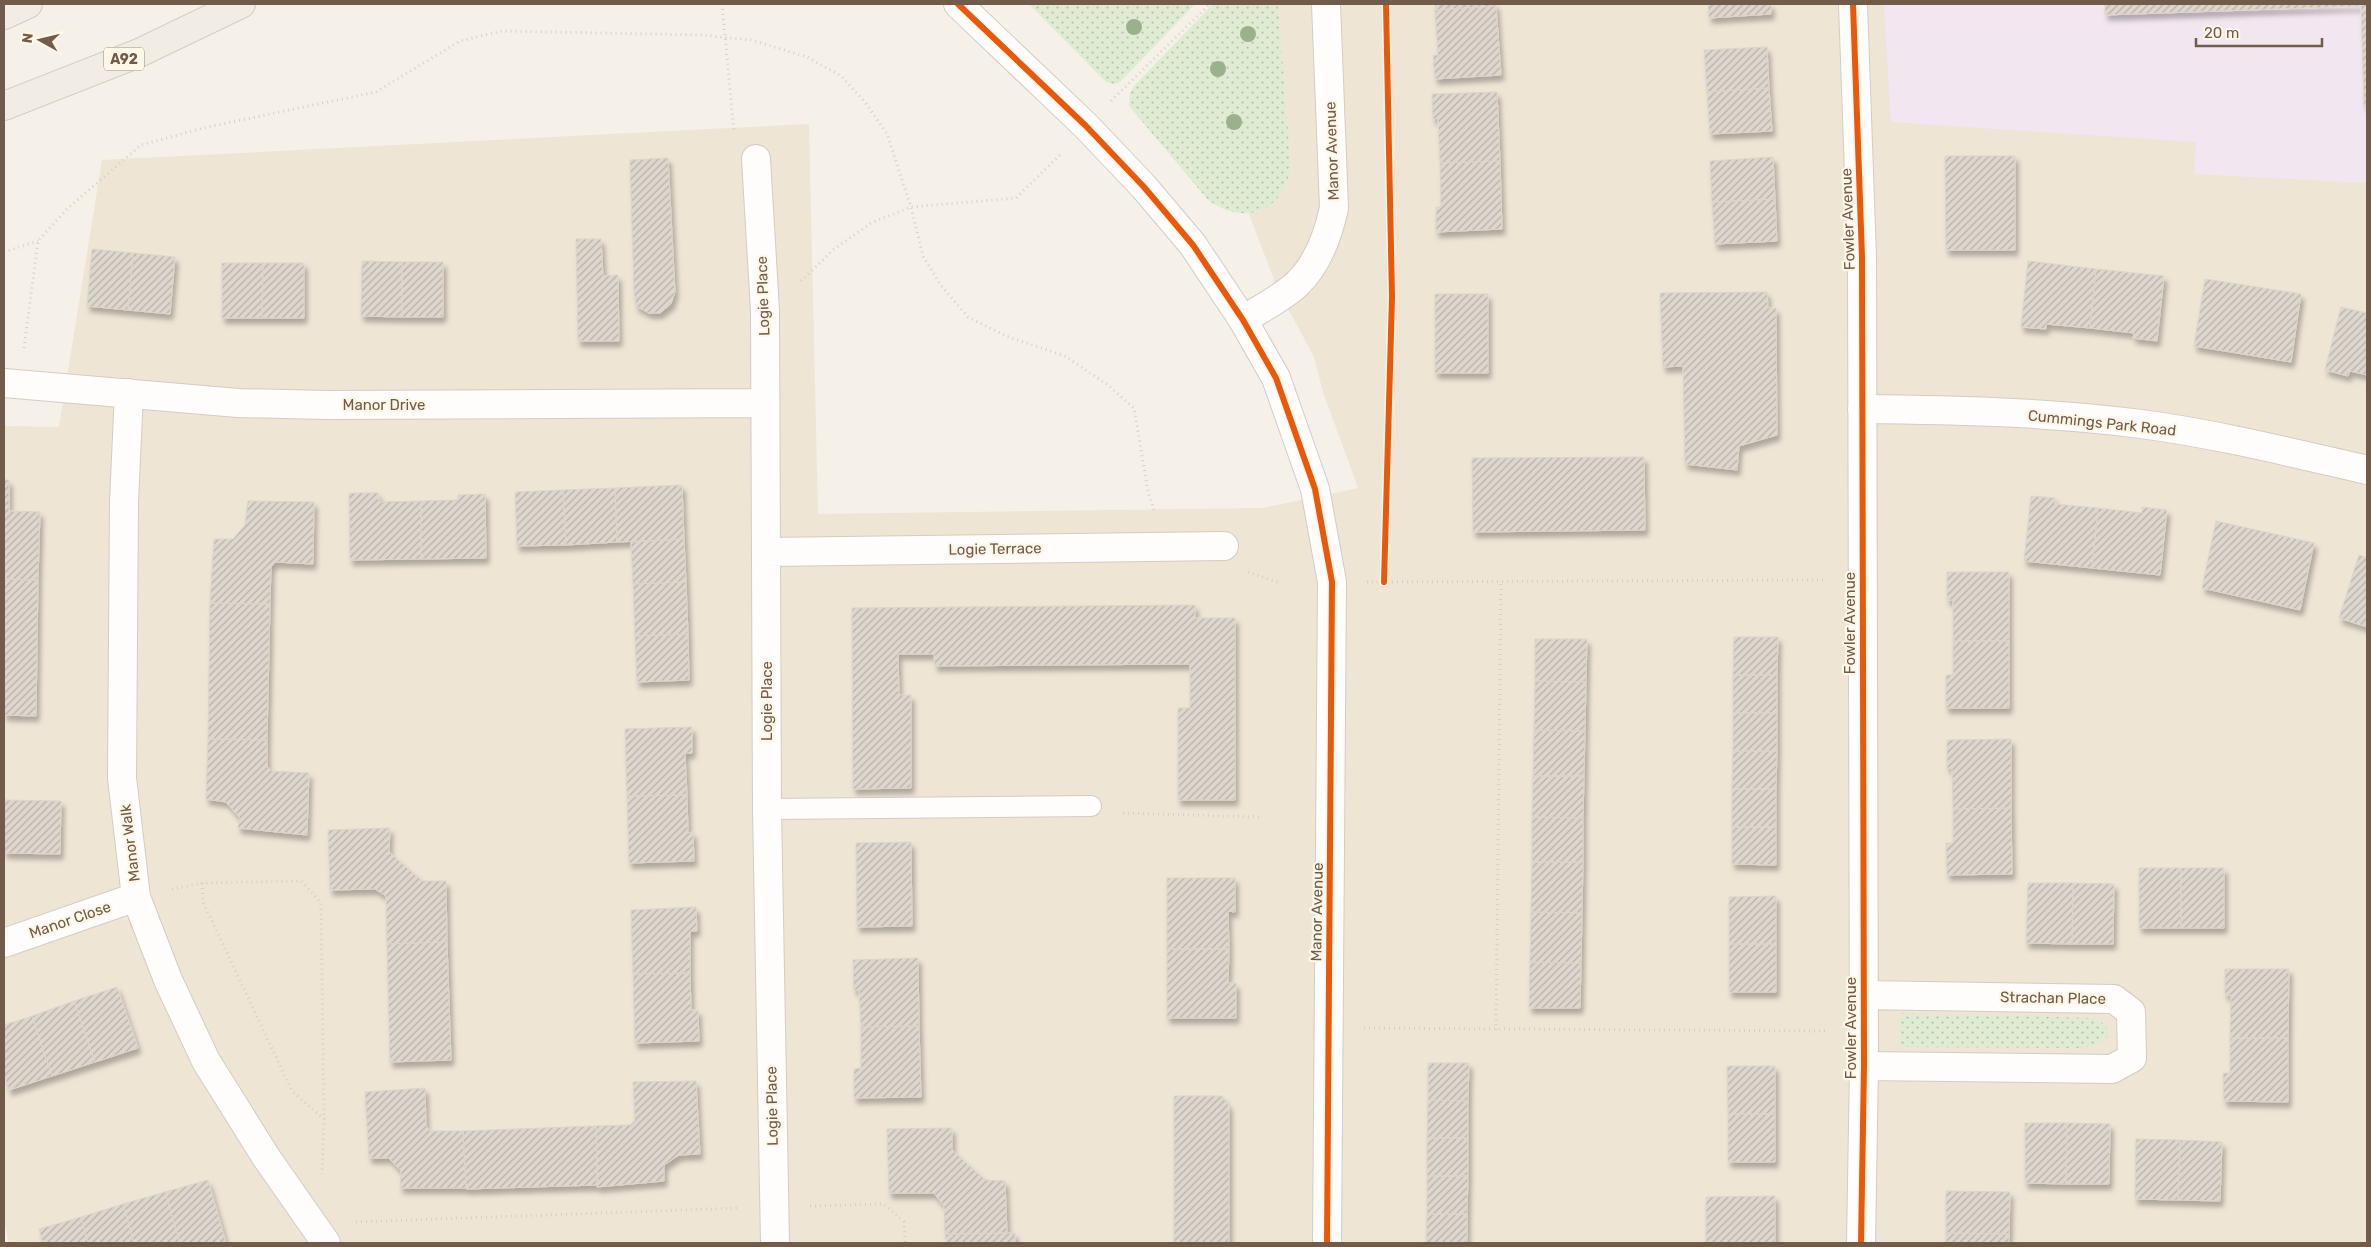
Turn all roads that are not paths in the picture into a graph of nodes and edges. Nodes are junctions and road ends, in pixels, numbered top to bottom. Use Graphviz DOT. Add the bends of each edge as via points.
graph roads {
  1 [pos="28,4"];
  2 [pos="241,4"];
  3 [pos="958,4"];
  4 [pos="1326,4"];
  5 [pos="1853,4"];
  6 [pos="4,14"];
  7 [pos="4,106"];
  8 [pos="756,159"];
  9 [pos="1243,320"];
  10 [pos="12,384"];
  11 [pos="129,393"];
  12 [pos="765,403"];
  13 [pos="1862,409"];
  14 [pos="2367,470"];
  15 [pos="1224,546"];
  16 [pos="766,552"];
  17 [pos="1091,806"];
  18 [pos="767,809"];
  19 [pos="136,897"];
  20 [pos="4,943"];
  21 [pos="1863,995"];
  22 [pos="1864,1066"];
  23 [pos="319,1233"];
  24 [pos="775,1243"];
  25 [pos="1327,1243"];
  26 [pos="1861,1243"];
  1 -- 6 [label="main road"];
  2 -- 7 [label="main road, A92" via="139,53"];
  3 -- 9 [label="street, Manor Avenue" via="1086,126 1144,187 1193,245"];
  4 -- 9 [label="street, Manor Avenue" via="1334,208 1329,233 1318,256 1297,284"];
  5 -- 13 [label="street, Fowler Avenue" via="1862,257"];
  8 -- 12 [label="street, Logie Place" via="765,310"];
  9 -- 25 [label="street, Manor Avenue" via="1276,378 1312,480 1332,582"];
  10 -- 11 [label="street, Manor Drive"];
  11 -- 12 [label="street, Manor Drive" via="326,405"];
  11 -- 19 [label="street, Manor Walk" via="124,502 122,778"];
  12 -- 16 [label="street, Logie Place"];
  13 -- 14 [label="street, Cummings Park Road" via="1964,410 2142,424 2268,447"];
  13 -- 21 [label="street, Fowler Avenue"];
  15 -- 16 [label="street, Logie Terrace"];
  16 -- 18 [label="street, Logie Place"];
  17 -- 18 [label="lane"];
  18 -- 24 [label="street, Logie Place"];
  19 -- 20 [label="street, Manor Close"];
  19 -- 23 [label="street, Manor Walk" via="168,980 206,1061 266,1157"];
  21 -- 22 [label="street, Fowler Avenue"];
  21 -- 22 [label="street, Strachan Place" via="2114,999 2131,1012 2132,1058 2112,1069"];
  22 -- 26 [label="street, Fowler Avenue"];
}
